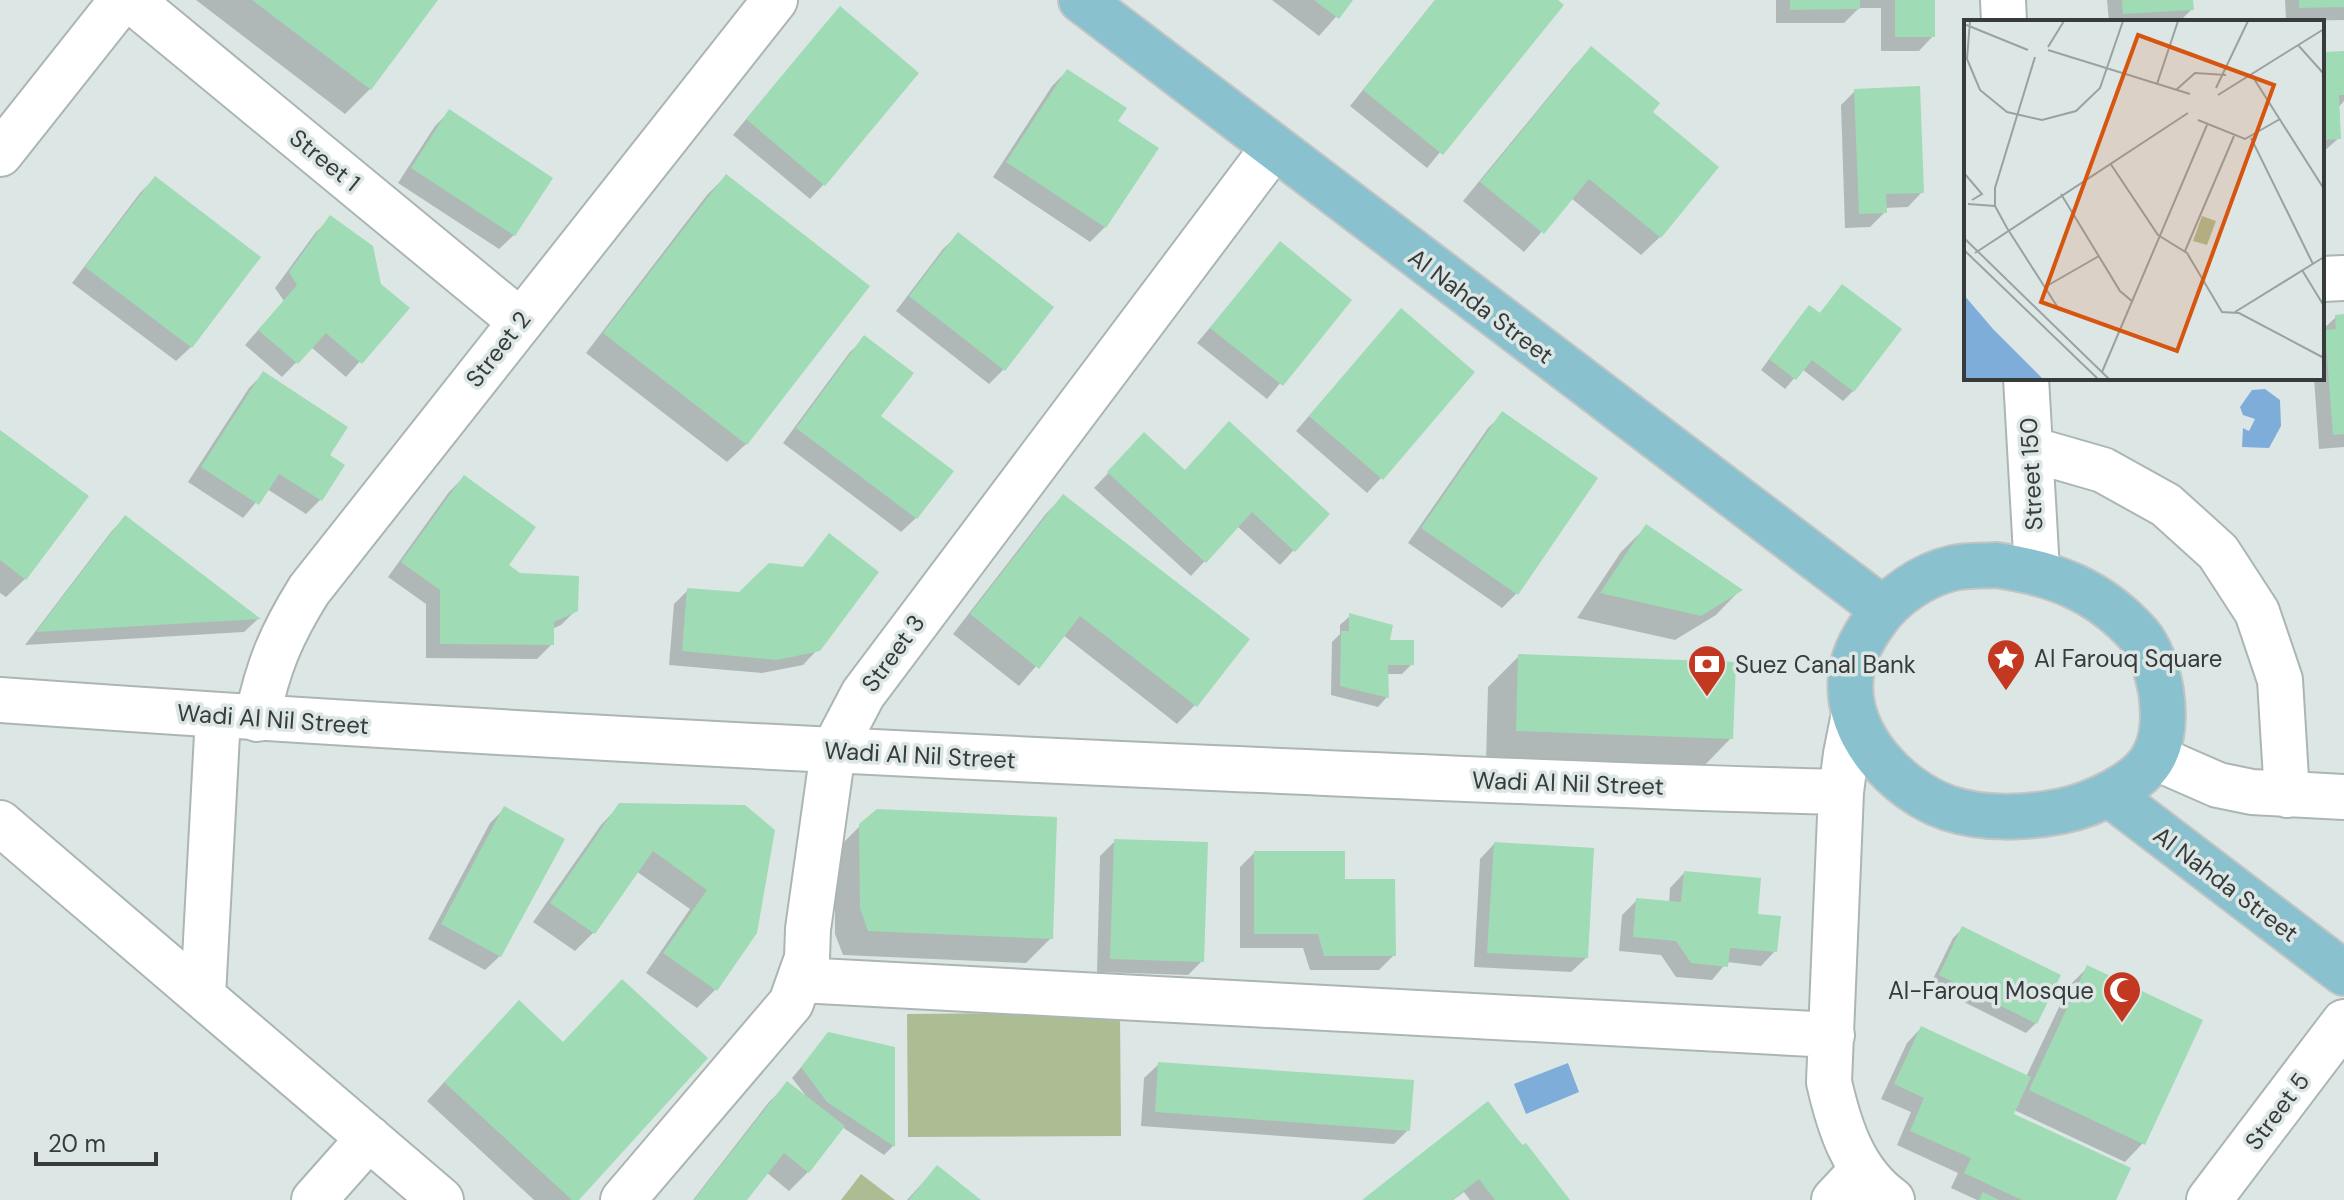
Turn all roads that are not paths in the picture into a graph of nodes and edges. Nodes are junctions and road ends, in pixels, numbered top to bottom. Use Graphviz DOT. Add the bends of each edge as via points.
graph roads {
  1 [pos="122,0"];
  2 [pos="131,0"];
  3 [pos="775,0"];
  4 [pos="1081,0"];
  5 [pos="2003,0"];
  6 [pos="2004,20"];
  7 [pos="1273,148"];
  8 [pos="0,154"];
  9 [pos="2344,278"];
  10 [pos="2324,279"];
  11 [pos="520,321"];
  12 [pos="2026,380"];
  13 [pos="2030,449"];
  14 [pos="2037,571"];
  15 [pos="1883,609"];
  16 [pos="0,700"];
  17 [pos="1854,714"];
  18 [pos="238,717"];
  19 [pos="833,751"];
  20 [pos="2154,757"];
  21 [pos="1841,792"];
  22 [pos="2109,794"];
  23 [pos="2287,795"];
  24 [pos="2344,797"];
  25 [pos="0,823"];
  26 [pos="2344,973"];
  27 [pos="800,980"];
  28 [pos="203,996"];
  29 [pos="2344,1022"];
  30 [pos="1832,1035"];
  31 [pos="369,1138"];
  32 [pos="1862,1190"];
  33 [pos="314,1200"];
  34 [pos="441,1200"];
  35 [pos="623,1200"];
  36 [pos="2209,1200"];
  1 -- 8 [label="street"];
  2 -- 11 [label="street, Street 1"];
  3 -- 11 [label="street, Street 2"];
  4 -- 7 [label="main road, Al Nahda Street"];
  5 -- 6 [label="street"];
  7 -- 15 [label="main road, Al Nahda Street"];
  7 -- 19 [label="street, Street 3" via="881,667"];
  9 -- 10 [label="street"];
  11 -- 18 [label="street, Street 2" via="309,590"];
  12 -- 13 [label="street, Street 150"];
  13 -- 14 [label="street, Street 150"];
  13 -- 23 [label="street" via="2103,470 2166,505 2218,552 2257,612 2280,680"];
  14 -- 15 [label="main road" via="1996,565 1954,568 1916,583"];
  14 -- 20 [label="main road" via="2076,586 2141,637 2158,675 2164,717"];
  15 -- 17 [label="main road" via="1861,641 1851,677"];
  16 -- 18 [label="street, Wadi Al Nil Street"];
  17 -- 21 [label="street"];
  17 -- 22 [label="main road" via="1875,755 1908,788 1949,809 2033,816 2072,809"];
  18 -- 19 [label="street, Wadi Al Nil Street"];
  18 -- 28 [label="street, Street 2"];
  19 -- 21 [label="street, Wadi Al Nil Street"];
  19 -- 27 [label="street, Street 3"];
  20 -- 22 [label="main road" via="2135,778"];
  20 -- 23 [label="street" via="2218,785"];
  21 -- 30 [label="street"];
  22 -- 26 [label="main road, Al Nahda Street"];
  23 -- 24 [label="street"];
  25 -- 28 [label="street"];
  27 -- 30 [label="street"];
  27 -- 35 [label="street, Street 3" via="791,1003"];
  28 -- 31 [label="street"];
  29 -- 36 [label="street, Street 5"];
  30 -- 32 [label="street" via="1829,1082"];
  31 -- 33 [label="street"];
  31 -- 34 [label="street"];
}
